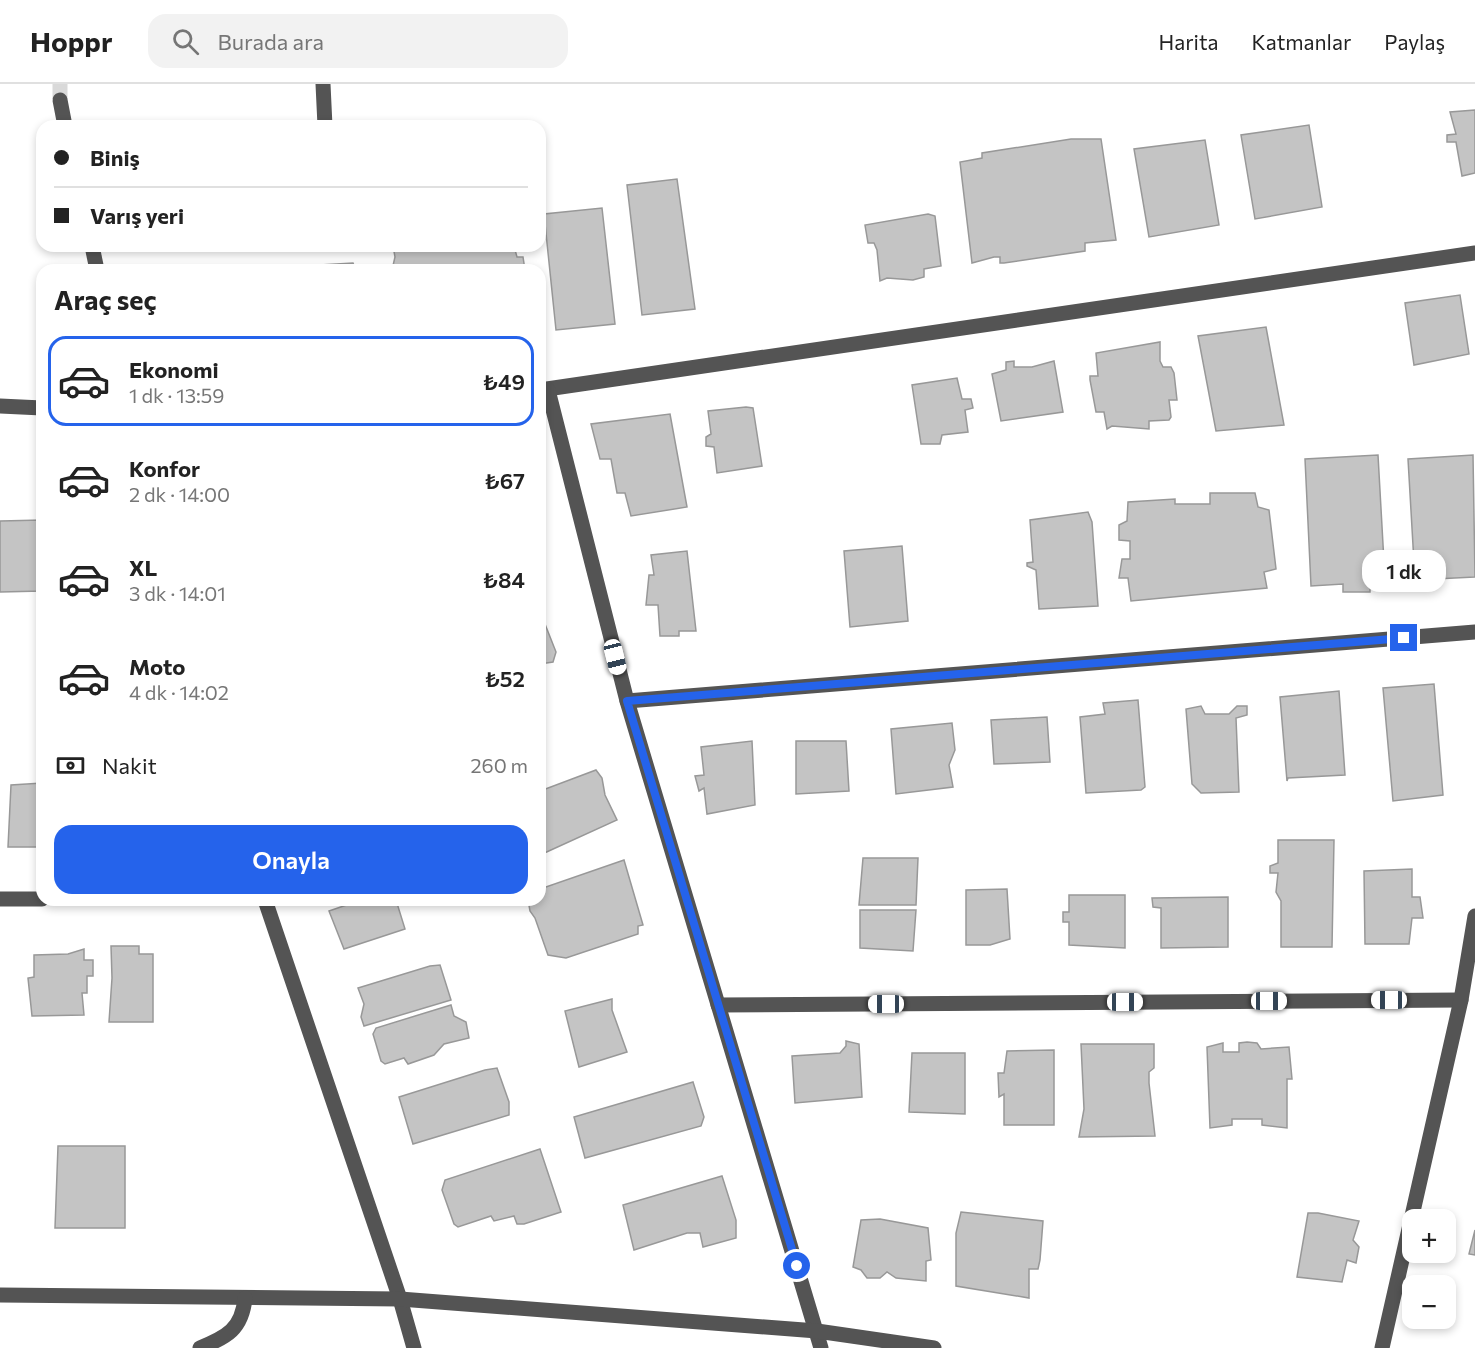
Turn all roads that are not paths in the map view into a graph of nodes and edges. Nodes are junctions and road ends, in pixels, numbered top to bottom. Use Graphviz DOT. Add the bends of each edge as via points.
graph roads {
  1 [pos="323,84"];
  2 [pos="60,100"];
  3 [pos="64,120"];
  4 [pos="325,120"];
  5 [pos="1475,253"];
  6 [pos="546,390"];
  7 [pos="546,397"];
  8 [pos="0,406"];
  9 [pos="36,408"];
  10 [pos="1475,632"];
  11 [pos="627,701"];
  12 [pos="0,899"];
  13 [pos="36,899"];
  14 [pos="267,906"];
  15 [pos="1475,916"];
  16 [pos="1461,1000"];
  17 [pos="718,1005"];
  18 [pos="0,1295"];
  19 [pos="245,1298"];
  20 [pos="400,1299"];
  21 [pos="817,1331"];
  22 [pos="200,1348"];
  23 [pos="414,1348"];
  24 [pos="821,1348"];
  25 [pos="934,1348"];
  26 [pos="1382,1348"];
  1 -- 4 [label="street"];
  2 -- 3 [label="street"];
  5 -- 6 [label="street"];
  7 -- 11 [label="street"];
  8 -- 9 [label="street"];
  10 -- 11 [label="street"];
  11 -- 17 [label="street"];
  12 -- 13 [label="street"];
  14 -- 20 [label="street"];
  15 -- 16 [label="street"];
  16 -- 17 [label="street"];
  16 -- 26 [label="street"];
  17 -- 21 [label="street"];
  18 -- 19 [label="street"];
  19 -- 20 [label="street"];
  19 -- 22 [label="street" via="240,1321 233,1330"];
  20 -- 21 [label="street"];
  20 -- 23 [label="street"];
  21 -- 24 [label="street"];
  21 -- 25 [label="street"];
}
